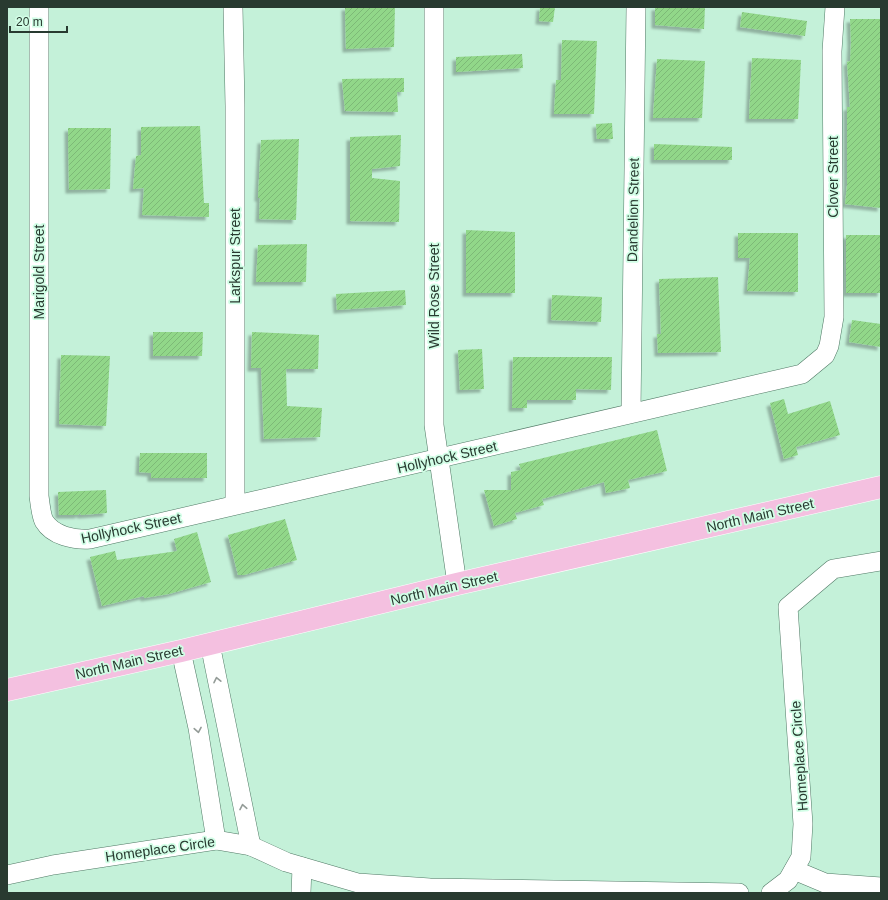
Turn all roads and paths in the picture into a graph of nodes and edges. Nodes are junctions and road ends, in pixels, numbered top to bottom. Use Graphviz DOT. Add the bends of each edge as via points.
graph roads {
  1 [pos="39,7"];
  2 [pos="233,7"];
  3 [pos="434,7"];
  4 [pos="636,7"];
  5 [pos="835,7"];
  6 [pos="829,346"];
  7 [pos="631,412"];
  8 [pos="439,460"];
  9 [pos="881,488"];
  10 [pos="235,504"];
  11 [pos="54,531"];
  12 [pos="881,561"];
  13 [pos="457,584"];
  14 [pos="210,644"];
  15 [pos="181,651"];
  16 [pos="7,690"];
  17 [pos="231,748"];
  18 [pos="202,752"];
  19 [pos="216,840"];
  20 [pos="251,846"];
  21 [pos="302,867"];
  22 [pos="794,870"];
  23 [pos="7,875"];
  24 [pos="881,887"];
  25 [pos="301,893"];
  26 [pos="739,893"];
  27 [pos="771,893"];
  1 -- 11 [label="street, Marigold Street" via="39,496 44,521"];
  2 -- 10 [label="street, Larkspur Street"];
  3 -- 8 [label="street, Wild Rose Street" via="434,425"];
  4 -- 7 [label="street, Dandelion Street"];
  5 -- 6 [label="street, Clover Street" via="832,51 834,317"];
  6 -- 7 [label="street, Hollyhock Street" via="825,355 802,374"];
  7 -- 8 [label="street, Hollyhock Street"];
  8 -- 10 [label="street, Hollyhock Street"];
  8 -- 13 [label="street, Wild Rose Street"];
  9 -- 13 [label="main road, North Main Street"];
  10 -- 11 [label="street, Hollyhock Street" via="90,539 75,540"];
  12 -- 22 [label="street, Homeplace Circle" via="833,570 788,607 803,824 801,857"];
  13 -- 14 [label="main road, North Main Street"];
  14 -- 15 [label="main road, North Main Street"];
  17 -- 14 [label="street, one-way"];
  15 -- 16 [label="main road, North Main Street"];
  15 -- 18 [label="street, one-way"];
  17 -- 18 [label="street"];
  20 -- 17 [label="street, one-way"];
  18 -- 19 [label="street"];
  19 -- 20 [label="street, Homeplace Circle"];
  19 -- 23 [label="street, Homeplace Circle" via="53,865"];
  20 -- 21 [label="street, Homeplace Circle"];
  21 -- 25 [label="street"];
  21 -- 26 [label="street, Homeplace Circle" via="358,883 430,888"];
  22 -- 24 [label="street" via="825,883"];
  22 -- 27 [label="street, Homeplace Circle" via="788,880"];
}
